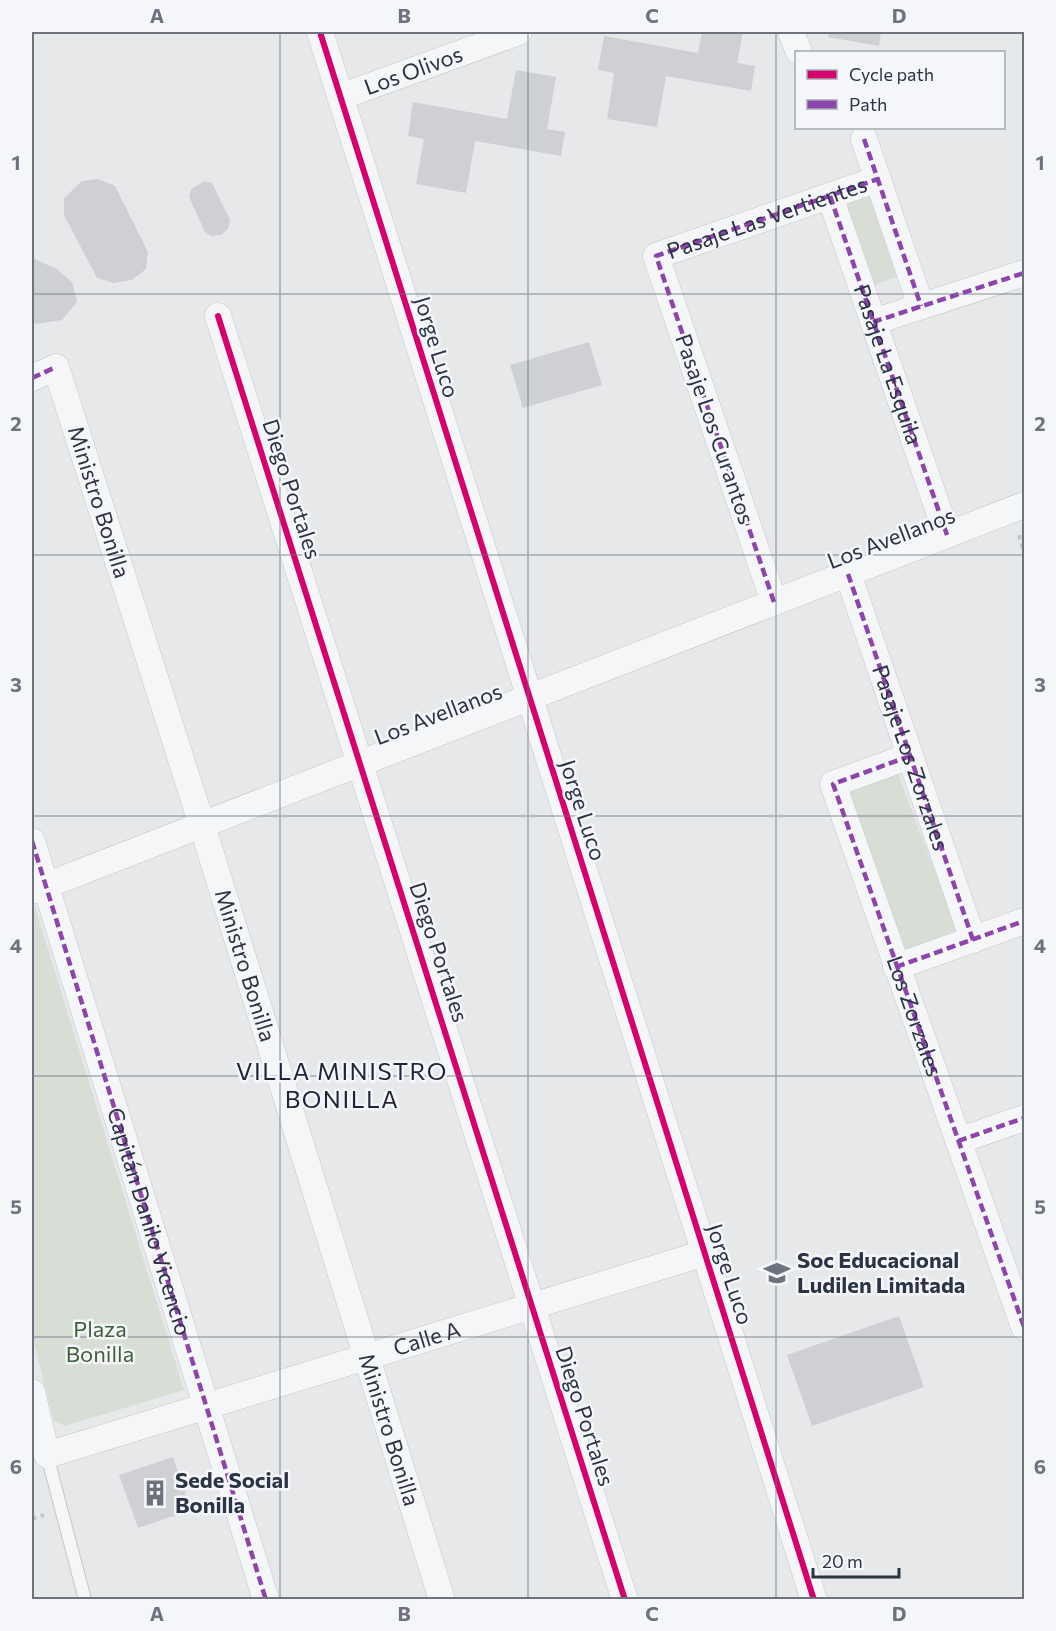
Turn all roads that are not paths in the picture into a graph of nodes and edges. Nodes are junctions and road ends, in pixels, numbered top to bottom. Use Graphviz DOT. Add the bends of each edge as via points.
graph roads {
  1 [pos="320,32"];
  2 [pos="519,32"];
  3 [pos="791,32"];
  4 [pos="799,51"];
  5 [pos="340,97"];
  6 [pos="864,139"];
  7 [pos="878,179"];
  8 [pos="830,196"];
  9 [pos="656,256"];
  10 [pos="1024,273"];
  11 [pos="921,306"];
  12 [pos="218,316"];
  13 [pos="873,322"];
  14 [pos="32,378"];
  15 [pos="1024,505"];
  16 [pos="947,535"];
  17 [pos="848,574"];
  18 [pos="774,602"];
  19 [pos="529,698"];
  20 [pos="910,756"];
  21 [pos="360,764"];
  22 [pos="202,825"];
  23 [pos="32,841"];
  24 [pos="38,888"];
  25 [pos="1024,921"];
  26 [pos="973,939"];
  27 [pos="896,967"];
  28 [pos="1024,1118"];
  29 [pos="958,1141"];
  30 [pos="705,1254"];
  31 [pos="532,1307"];
  32 [pos="1023,1320"];
  33 [pos="368,1357"];
  34 [pos="32,1392"];
  35 [pos="206,1406"];
  36 [pos="47,1455"];
  37 [pos="85,1599"];
  38 [pos="266,1599"];
  39 [pos="442,1599"];
  40 [pos="625,1599"];
  41 [pos="814,1599"];
  1 -- 5 [label="street, Jorge Luco"];
  2 -- 5 [label="street, Los Olivos"];
  3 -- 4 [label="street"];
  5 -- 19 [label="street, Jorge Luco"];
  6 -- 7 [label="street"];
  7 -- 8 [label="street, Pasaje Las Vertientes"];
  7 -- 11 [label="street"];
  8 -- 9 [label="street, Pasaje Las Vertientes"];
  8 -- 13 [label="street, Pasaje La Esquila"];
  9 -- 18 [label="street, Pasaje Los Curantos"];
  10 -- 11 [label="street"];
  11 -- 13 [label="street"];
  12 -- 21 [label="street, Diego Portales"];
  13 -- 16 [label="street, Pasaje La Esquila"];
  14 -- 22 [label="street, Ministro Bonilla" via="56,367"];
  15 -- 16 [label="street, Los Avellanos"];
  16 -- 17 [label="street, Los Avellanos"];
  17 -- 18 [label="street, Los Avellanos"];
  17 -- 20 [label="street, Pasaje Los Zorzales"];
  18 -- 19 [label="street, Los Avellanos"];
  19 -- 21 [label="street, Los Avellanos"];
  19 -- 30 [label="street, Jorge Luco"];
  20 -- 26 [label="street, Pasaje Los Zorzales"];
  20 -- 27 [label="street, Los Zorzales" via="833,784"];
  21 -- 22 [label="street, Los Avellanos"];
  21 -- 31 [label="street, Diego Portales"];
  22 -- 24 [label="street, Los Avellanos"];
  22 -- 33 [label="street, Ministro Bonilla"];
  23 -- 24 [label="street, Capitán Danilo Vicencio"];
  24 -- 35 [label="street, Capitán Danilo Vicencio"];
  25 -- 26 [label="street"];
  26 -- 27 [label="street"];
  27 -- 29 [label="street, Los Zorzales"];
  28 -- 29 [label="street"];
  29 -- 32 [label="street, Los Zorzales"];
  30 -- 31 [label="street, Calle A"];
  30 -- 41 [label="street, Jorge Luco"];
  31 -- 33 [label="street, Calle A"];
  31 -- 40 [label="street, Diego Portales"];
  33 -- 35 [label="street, Calle A"];
  33 -- 39 [label="street, Ministro Bonilla"];
  34 -- 36 [label="street"];
  35 -- 36 [label="street, Calle A"];
  35 -- 38 [label="street, Capitán Danilo Vicencio"];
  36 -- 37 [label="lane"];
}
